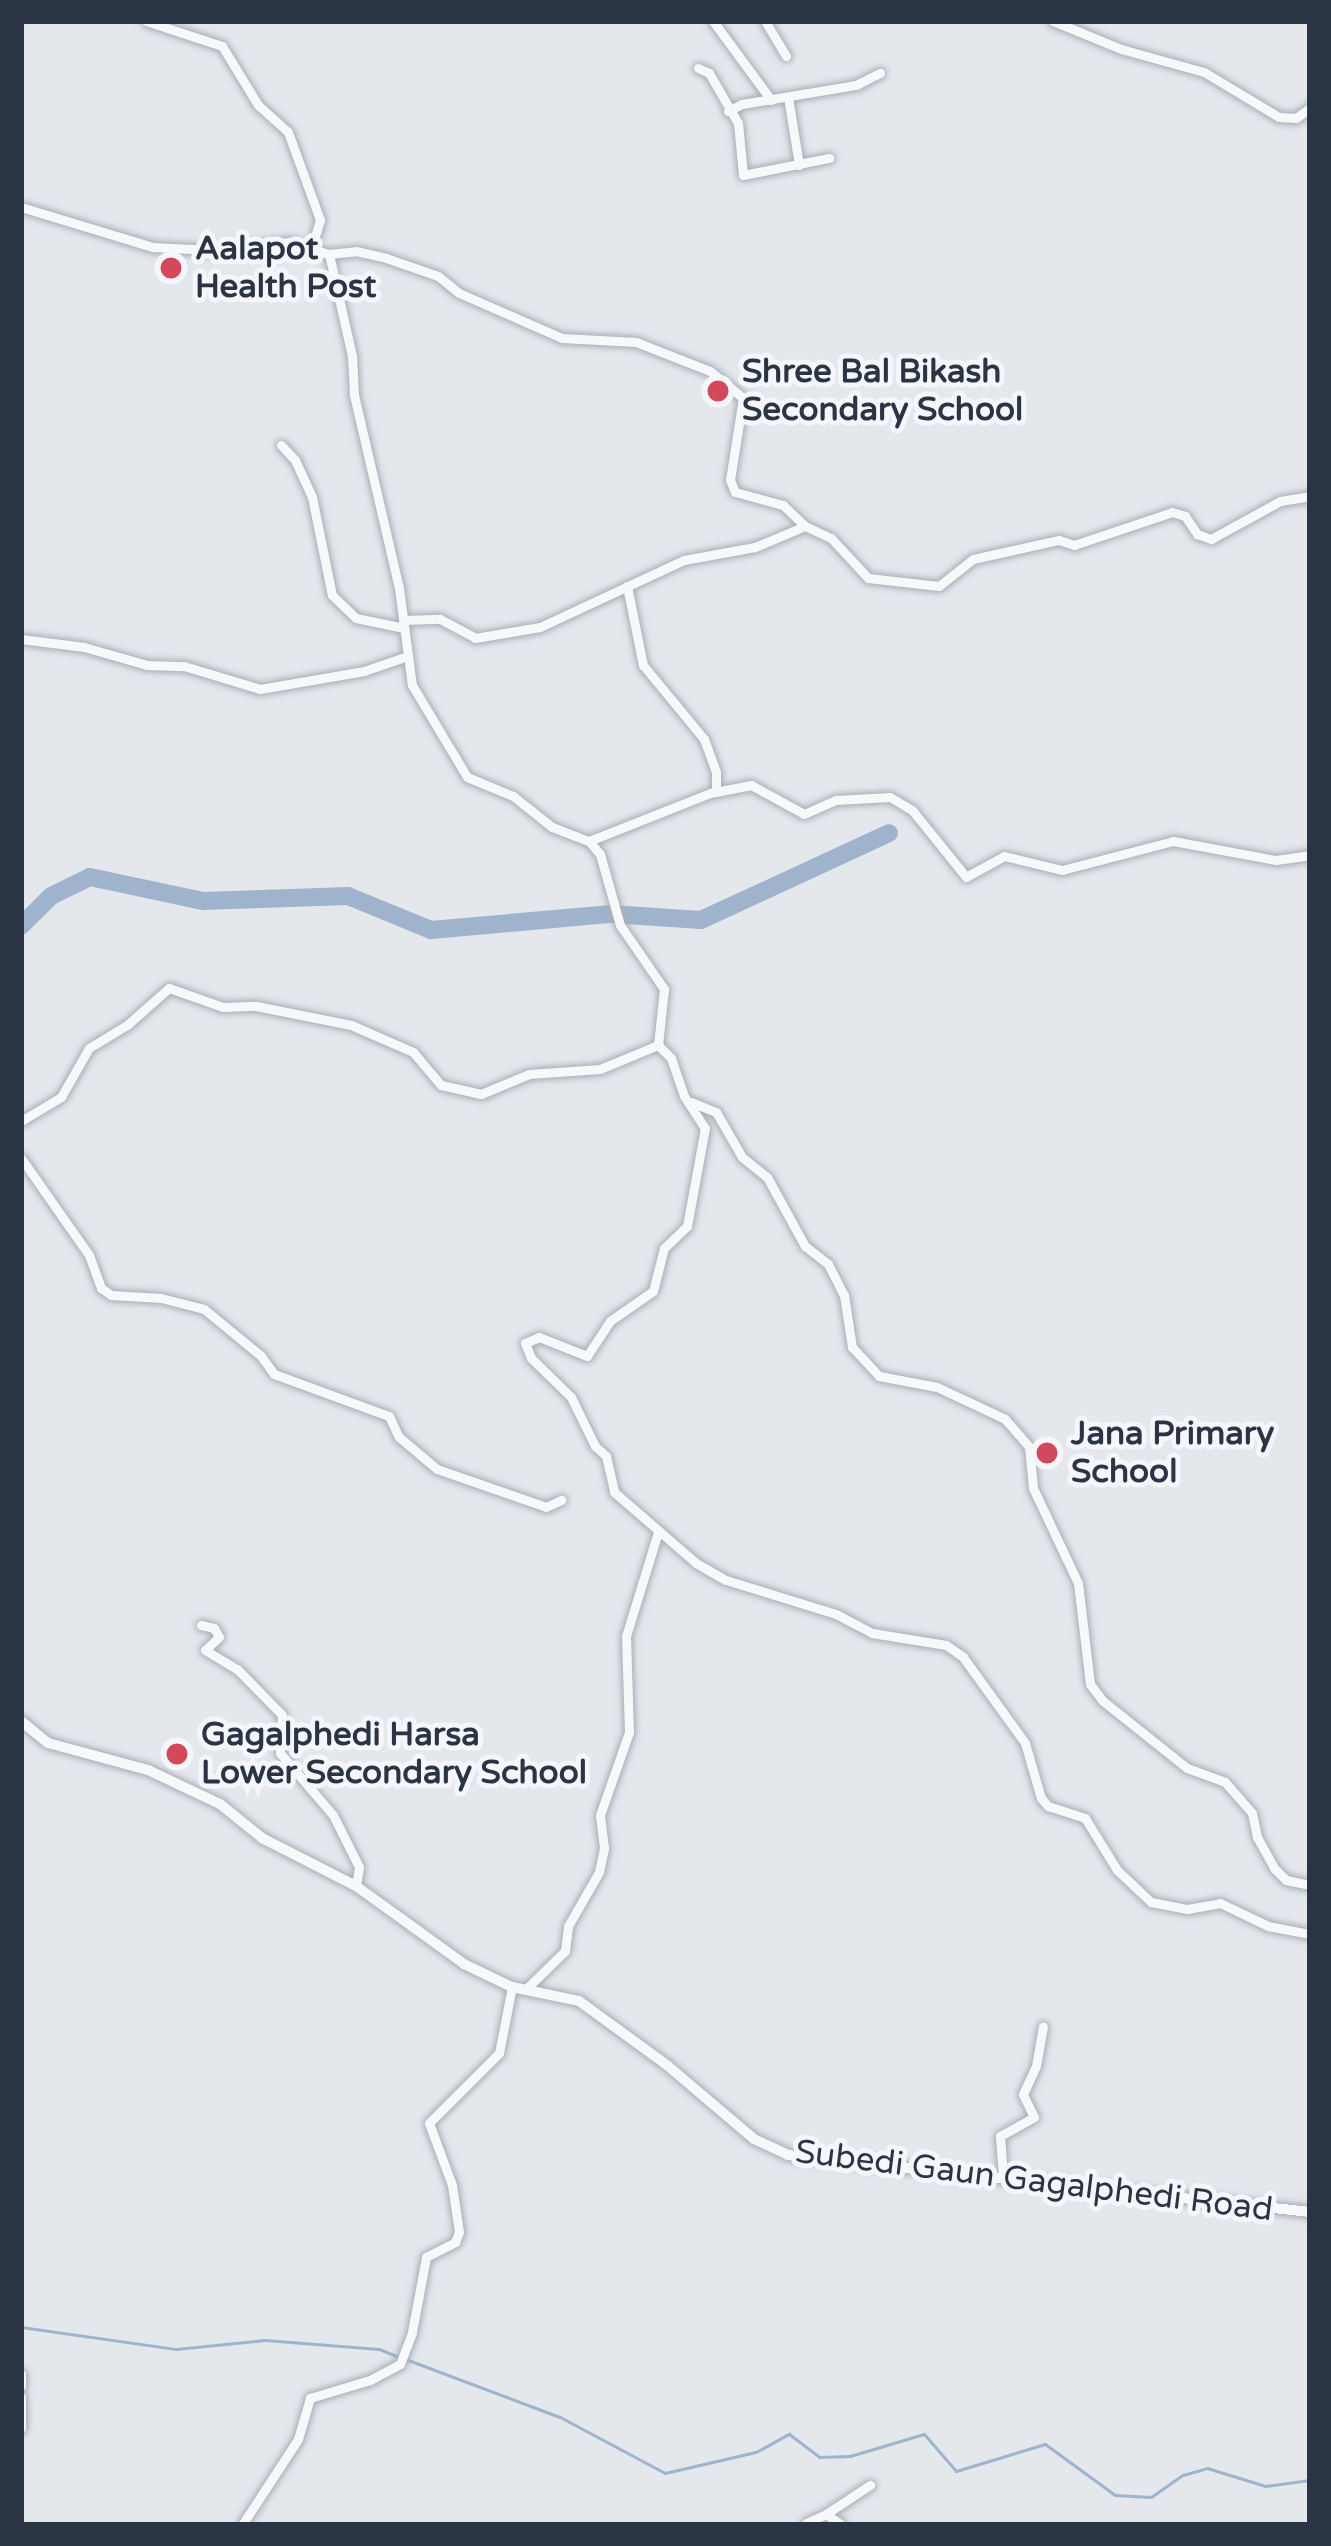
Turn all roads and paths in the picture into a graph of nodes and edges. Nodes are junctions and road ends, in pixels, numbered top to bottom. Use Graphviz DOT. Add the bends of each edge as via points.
graph roads {
  1 [pos="146,21"];
  2 [pos="712,21"];
  3 [pos="733,21"];
  4 [pos="765,21"];
  5 [pos="1053,21"];
  6 [pos="724,32"];
  7 [pos="786,56"];
  8 [pos="698,68"];
  9 [pos="880,73"];
  10 [pos="788,97"];
  11 [pos="772,100"];
  12 [pos="1310,108"];
  13 [pos="728,111"];
  14 [pos="829,158"];
  15 [pos="799,165"];
  16 [pos="21,207"];
  17 [pos="312,247"];
  18 [pos="329,254"];
  19 [pos="281,445"];
  20 [pos="1310,496"];
  21 [pos="805,526"];
  22 [pos="627,586"];
  23 [pos="403,624"];
  24 [pos="21,639"];
  25 [pos="405,657"];
  26 [pos="716,792"];
  27 [pos="589,841"];
  28 [pos="1310,855"];
  29 [pos="658,1045"];
  30 [pos="691,1102"];
  31 [pos="21,1121"];
  32 [pos="21,1158"];
  33 [pos="561,1500"];
  34 [pos="658,1532"];
  35 [pos="202,1625"];
  36 [pos="21,1721"];
  37 [pos="1310,1885"];
  38 [pos="356,1886"];
  39 [pos="1310,1934"];
  40 [pos="512,1987"];
  41 [pos="526,1989"];
  42 [pos="1043,2027"];
  43 [pos="1003,2176"];
  44 [pos="1310,2212"];
  45 [pos="21,2374"];
  46 [pos="21,2386"];
  47 [pos="21,2397"];
  48 [pos="21,2428"];
  49 [pos="870,2485"];
  50 [pos="826,2514"];
  51 [pos="806,2523"];
  52 [pos="242,2525"];
  53 [pos="842,2525"];
  1 -- 17 [label="street" via="222,46 258,105 288,132 320,220"];
  2 -- 6 [label="street"];
  3 -- 6 [label="street"];
  4 -- 7 [label="street"];
  5 -- 12 [label="street" via="1204,72 1279,118"];
  6 -- 11 [label="street"];
  8 -- 13 [label="street"];
  9 -- 10 [label="street"];
  10 -- 11 [label="street"];
  10 -- 15 [label="street"];
  11 -- 13 [label="street"];
  13 -- 15 [label="street" via="741,133 743,176"];
  14 -- 15 [label="street"];
  16 -- 17 [label="street" via="153,247"];
  17 -- 18 [label="street"];
  18 -- 21 [label="street" via="386,258 562,338 636,341 710,371 742,398 734,492 777,502"];
  18 -- 23 [label="street"];
  19 -- 23 [label="street" via="312,497 332,595 356,618"];
  20 -- 21 [label="street" via="1280,501 1211,539 1172,512 1074,544 992,554 939,586 868,578 831,538"];
  21 -- 22 [label="street" via="755,547 684,560"];
  22 -- 23 [label="street" via="516,632 475,638 440,619"];
  22 -- 26 [label="street" via="643,665 704,739"];
  23 -- 25 [label="street"];
  24 -- 25 [label="street" via="184,666 251,689"];
  25 -- 27 [label="street" via="418,699 460,770"];
  26 -- 27 [label="street"];
  26 -- 28 [label="street" via="762,787 804,814 836,800 890,797 912,810 966,877 1004,856 1062,870 1173,842 1276,860"];
  27 -- 29 [label="street" via="620,925 664,988"];
  29 -- 30 [label="street"];
  29 -- 31 [label="street" via="600,1069 541,1072 481,1094 441,1085 413,1052 350,1025 224,1007 169,988 89,1048 61,1097"];
  30 -- 34 [label="street" via="705,1127 704,1151 686,1226 664,1248 653,1291 610,1321 587,1356 539,1337 525,1343 571,1397 606,1456 614,1492"];
  30 -- 37 [label="street" via="716,1112 742,1157 767,1177 805,1246 828,1264 844,1294 852,1347 880,1376 937,1387 1005,1419 1030,1447 1033,1488 1078,1583 1090,1684 1186,1768 1226,1782 1252,1813 1274,1868"];
  32 -- 33 [label="street" via="89,1255 101,1288 204,1309 274,1374 388,1416 436,1469 546,1507"];
  34 -- 39 [label="street" via="726,1580 836,1613 872,1633 946,1645 963,1657 1025,1743 1040,1798 1085,1818 1117,1870 1151,1902 1187,1910 1220,1903 1268,1926"];
  34 -- 41 [label="street" via="626,1636 628,1732 600,1815 598,1872 568,1926 565,1951"];
  35 -- 38 [label="street" via="219,1637 206,1650 282,1714 280,1753 333,1815 359,1867"];
  36 -- 38 [label="street, Subedi Gaun Gagalphedi Road" via="48,1743 148,1770 220,1804 262,1838"];
  38 -- 40 [label="street, Subedi Gaun Gagalphedi Road" via="464,1964"];
  40 -- 41 [label="street, Subedi Gaun Gagalphedi Road"];
  40 -- 52 [label="street" via="499,2053 429,2123 459,2232 426,2257 400,2364 310,2398 298,2439"];
  41 -- 43 [label="street, Subedi Gaun Gagalphedi Road" via="579,2001 754,2139 788,2156"];
  42 -- 43 [label="street" via="1023,2094 1034,2117 1000,2136"];
  43 -- 44 [label="street, Subedi Gaun Gagalphedi Road"];
  45 -- 46 [label="street"];
  47 -- 48 [label="street"];
  49 -- 50 [label="street"];
  50 -- 51 [label="street"];
  50 -- 53 [label="street"];
}
